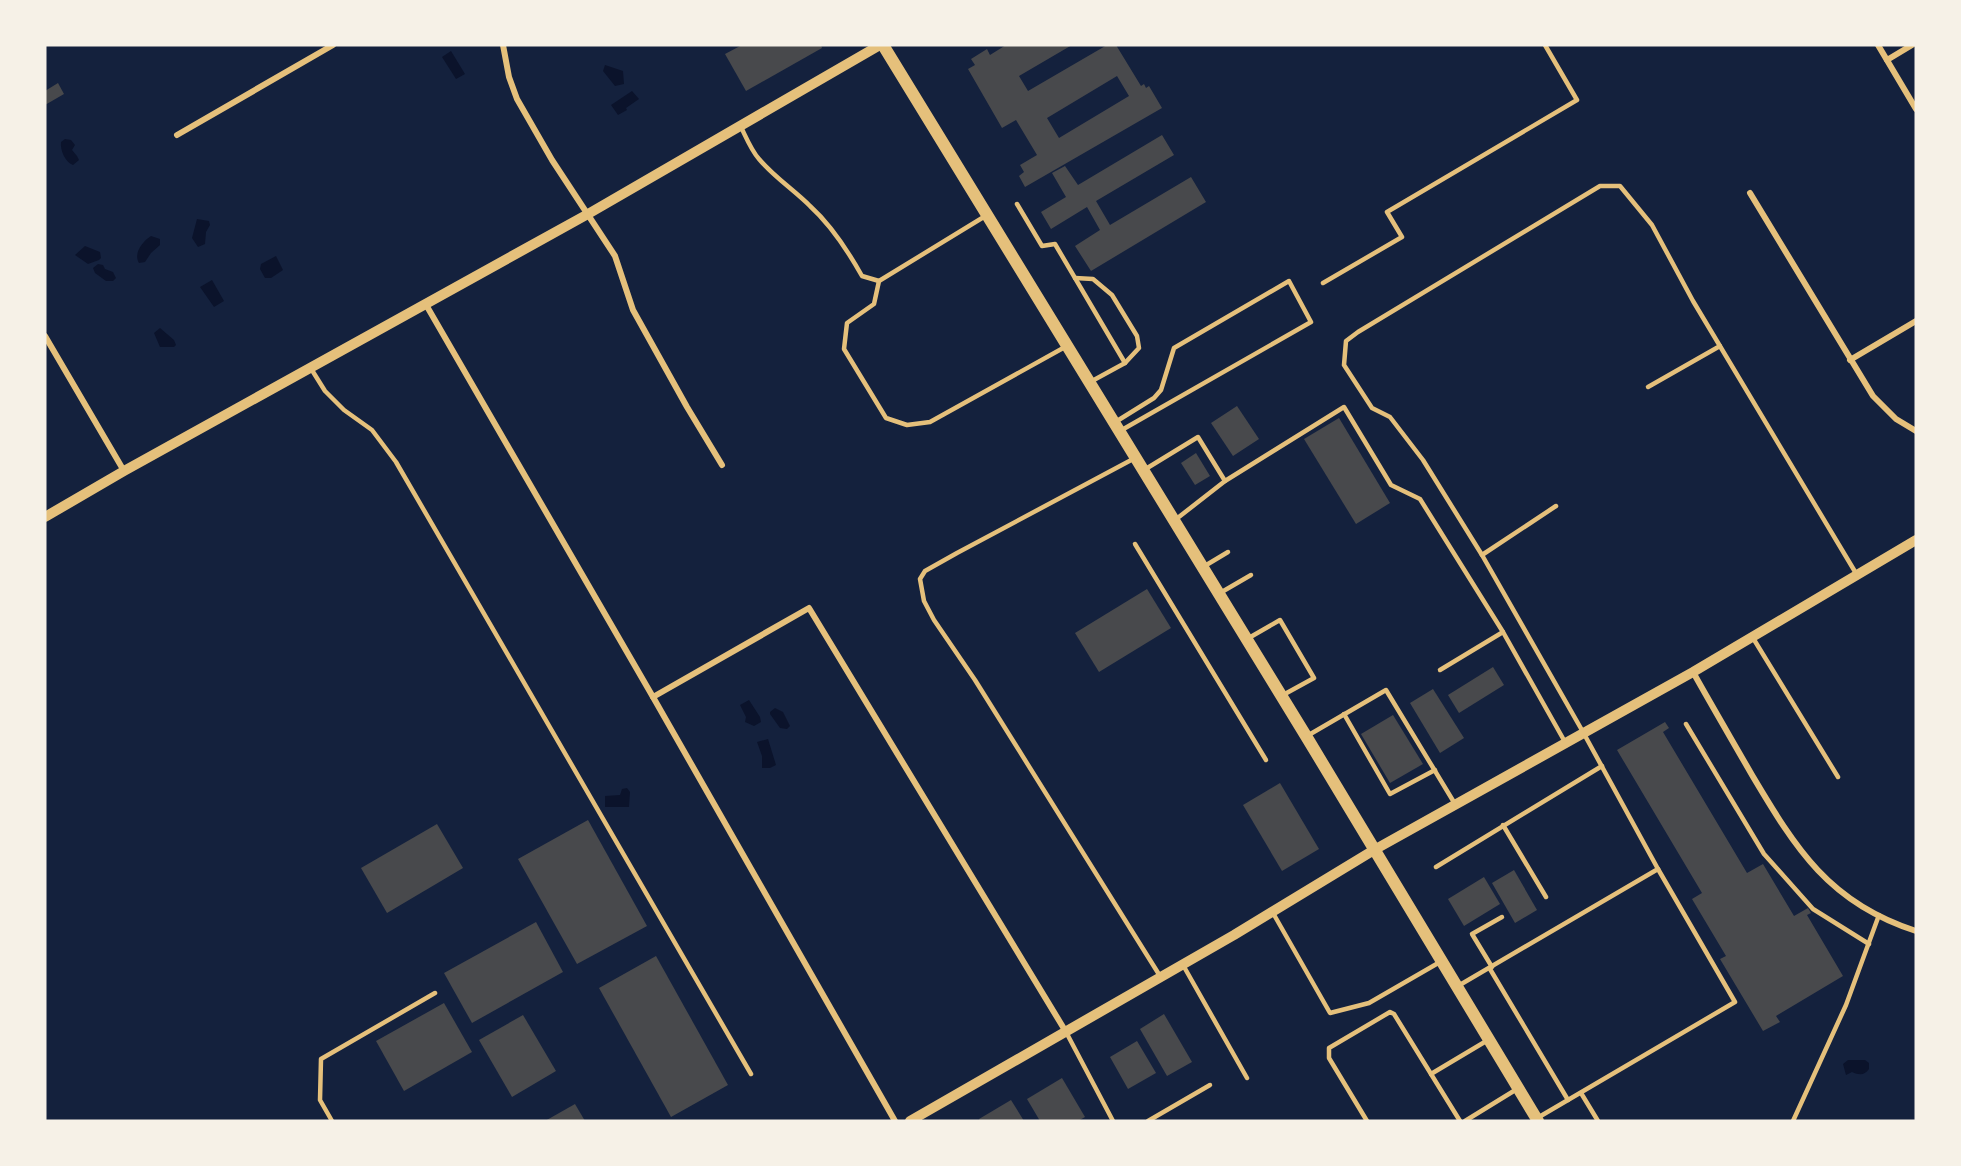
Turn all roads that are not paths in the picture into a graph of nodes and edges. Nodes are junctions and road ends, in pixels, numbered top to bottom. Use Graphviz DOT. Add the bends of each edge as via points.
graph roads {
  1 [pos="333,45"];
  2 [pos="503,45"];
  3 [pos="881,45"];
  4 [pos="1545,45"];
  5 [pos="1878,45"];
  6 [pos="1912,45"];
  7 [pos="1887,60"];
  8 [pos="1916,109"];
  9 [pos="741,127"];
  10 [pos="177,135"];
  11 [pos="1750,193"];
  12 [pos="1017,204"];
  13 [pos="588,214"];
  14 [pos="987,215"];
  15 [pos="1075,278"];
  16 [pos="879,281"];
  17 [pos="1323,284"];
  18 [pos="425,303"];
  19 [pos="1916,321"];
  20 [pos="45,336"];
  21 [pos="1067,346"];
  22 [pos="1720,346"];
  23 [pos="1850,360"];
  24 [pos="1125,363"];
  25 [pos="309,367"];
  26 [pos="1089,382"];
  27 [pos="1648,387"];
  28 [pos="1117,427"];
  29 [pos="1916,431"];
  30 [pos="1136,458"];
  31 [pos="722,465"];
  32 [pos="1144,470"];
  33 [pos="124,471"];
  34 [pos="1225,481"];
  35 [pos="1556,506"];
  36 [pos="45,517"];
  37 [pos="1174,521"];
  38 [pos="1916,540"];
  39 [pos="1135,544"];
  40 [pos="1228,552"];
  41 [pos="1482,555"];
  42 [pos="1203,567"];
  43 [pos="1251,575"];
  44 [pos="1857,575"];
  45 [pos="1219,593"];
  46 [pos="1503,632"];
  47 [pos="1752,637"];
  48 [pos="1247,639"];
  49 [pos="1440,670"];
  50 [pos="1693,672"];
  51 [pos="1282,696"];
  52 [pos="653,697"];
  53 [pos="1344,714"];
  54 [pos="1686,724"];
  55 [pos="1583,732"];
  56 [pos="1306,736"];
  57 [pos="1565,742"];
  58 [pos="1266,760"];
  59 [pos="1602,766"];
  60 [pos="1435,770"];
  61 [pos="1838,777"];
  62 [pos="1455,804"];
  63 [pos="1503,825"];
  64 [pos="1374,850"];
  65 [pos="1436,867"];
  66 [pos="1658,869"];
  67 [pos="1546,897"];
  68 [pos="1272,912"];
  69 [pos="1879,915"];
  70 [pos="1502,917"];
  71 [pos="1916,931"];
  72 [pos="1869,944"];
  73 [pos="1442,960"];
  74 [pos="1182,964"];
  75 [pos="1491,968"];
  76 [pos="1160,976"];
  77 [pos="1458,987"];
  78 [pos="435,993"];
  79 [pos="1066,1032"];
  80 [pos="1489,1039"];
  81 [pos="752,1074"];
  82 [pos="1431,1074"];
  83 [pos="1247,1078"];
  84 [pos="1210,1085"];
  85 [pos="1518,1088"];
  86 [pos="1581,1093"];
  87 [pos="1568,1100"];
  88 [pos="1537,1120"];
  89 [pos="332,1121"];
  90 [pos="895,1121"];
  91 [pos="910,1121"];
  92 [pos="1113,1121"];
  93 [pos="1148,1121"];
  94 [pos="1367,1121"];
  95 [pos="1460,1121"];
  96 [pos="1465,1121"];
  97 [pos="1598,1121"];
  98 [pos="1793,1121"];
  1 -- 10 [label="street"];
  2 -- 13 [label="street" via="517,99"];
  3 -- 9 [label="street"];
  3 -- 14 [label="main road"];
  4 -- 17 [label="lane" via="1577,100 1387,212 1402,237"];
  5 -- 7 [label="street"];
  6 -- 7 [label="street"];
  7 -- 8 [label="street"];
  9 -- 13 [label="street"];
  9 -- 16 [label="lane" via="758,158 816,212 844,244 862,276"];
  11 -- 23 [label="street"];
  12 -- 15 [label="lane" via="1042,246 1055,244"];
  13 -- 18 [label="street"];
  13 -- 31 [label="street" via="615,256 633,310"];
  14 -- 16 [label="lane"];
  14 -- 21 [label="main road"];
  15 -- 24 [label="lane"];
  15 -- 24 [label="lane" via="1093,279 1112,295 1137,336 1138,348"];
  16 -- 21 [label="lane" via="874,304 848,323 844,349 886,418 907,425 930,422"];
  18 -- 25 [label="street"];
  18 -- 52 [label="street"];
  19 -- 23 [label="street"];
  20 -- 33 [label="street"];
  21 -- 26 [label="main road"];
  22 -- 27 [label="lane"];
  22 -- 41 [label="lane" via="1652,225 1620,186 1600,186 1346,341 1344,365 1372,408 1390,417 1423,460"];
  22 -- 44 [label="lane"];
  23 -- 29 [label="street" via="1882,406"];
  24 -- 26 [label="lane"];
  25 -- 33 [label="street"];
  25 -- 81 [label="lane" via="325,391 372,430 396,462"];
  26 -- 28 [label="main road"];
  28 -- 28 [label="lane" via="1161,390 1174,348 1289,281 1311,322"];
  28 -- 30 [label="main road"];
  30 -- 32 [label="main road"];
  30 -- 76 [label="lane" via="957,553 920,579 924,601 934,620"];
  32 -- 34 [label="lane" via="1198,437"];
  32 -- 37 [label="main road"];
  33 -- 36 [label="street"];
  34 -- 37 [label="lane"];
  34 -- 46 [label="lane" via="1344,407 1391,485 1420,499"];
  35 -- 41 [label="lane"];
  37 -- 42 [label="main road"];
  38 -- 44 [label="street"];
  39 -- 58 [label="lane"];
  40 -- 42 [label="lane"];
  41 -- 55 [label="lane"];
  42 -- 45 [label="main road"];
  43 -- 45 [label="lane"];
  44 -- 47 [label="street"];
  45 -- 48 [label="main road"];
  46 -- 49 [label="lane"];
  46 -- 57 [label="lane"];
  47 -- 50 [label="street"];
  47 -- 61 [label="lane"];
  48 -- 51 [label="main road"];
  48 -- 51 [label="lane" via="1280,620 1314,678"];
  50 -- 55 [label="street"];
  50 -- 69 [label="street" via="1802,854 1845,895"];
  51 -- 56 [label="main road"];
  52 -- 79 [label="street" via="809,608"];
  52 -- 90 [label="street"];
  53 -- 56 [label="lane"];
  53 -- 60 [label="lane" via="1386,690"];
  53 -- 60 [label="lane" via="1390,794"];
  54 -- 72 [label="lane" via="1764,854 1813,909"];
  55 -- 57 [label="street"];
  55 -- 59 [label="lane"];
  56 -- 64 [label="main road"];
  57 -- 62 [label="street"];
  59 -- 63 [label="lane"];
  59 -- 66 [label="lane"];
  60 -- 62 [label="lane"];
  62 -- 64 [label="street"];
  63 -- 65 [label="lane"];
  63 -- 67 [label="lane"];
  64 -- 68 [label="street"];
  64 -- 73 [label="main road"];
  66 -- 75 [label="lane"];
  66 -- 86 [label="lane" via="1736,1002"];
  68 -- 73 [label="lane" via="1330,1013 1369,1003"];
  68 -- 74 [label="street"];
  69 -- 71 [label="street"];
  69 -- 72 [label="lane"];
  70 -- 75 [label="lane" via="1472,934"];
  72 -- 98 [label="lane"];
  73 -- 77 [label="main road"];
  74 -- 76 [label="street"];
  74 -- 83 [label="lane"];
  75 -- 77 [label="lane"];
  75 -- 87 [label="lane"];
  76 -- 79 [label="street"];
  77 -- 80 [label="main road"];
  78 -- 89 [label="lane" via="321,1059 320,1100"];
  79 -- 91 [label="street"];
  79 -- 92 [label="lane"];
  80 -- 82 [label="lane"];
  80 -- 85 [label="main road"];
  82 -- 94 [label="lane" via="1395,1014 1390,1012 1329,1048 1329,1058"];
  82 -- 95 [label="lane"];
  84 -- 93 [label="lane"];
  85 -- 88 [label="main road"];
  85 -- 96 [label="lane"];
  86 -- 87 [label="lane"];
  86 -- 97 [label="lane"];
  87 -- 88 [label="lane"];
}
